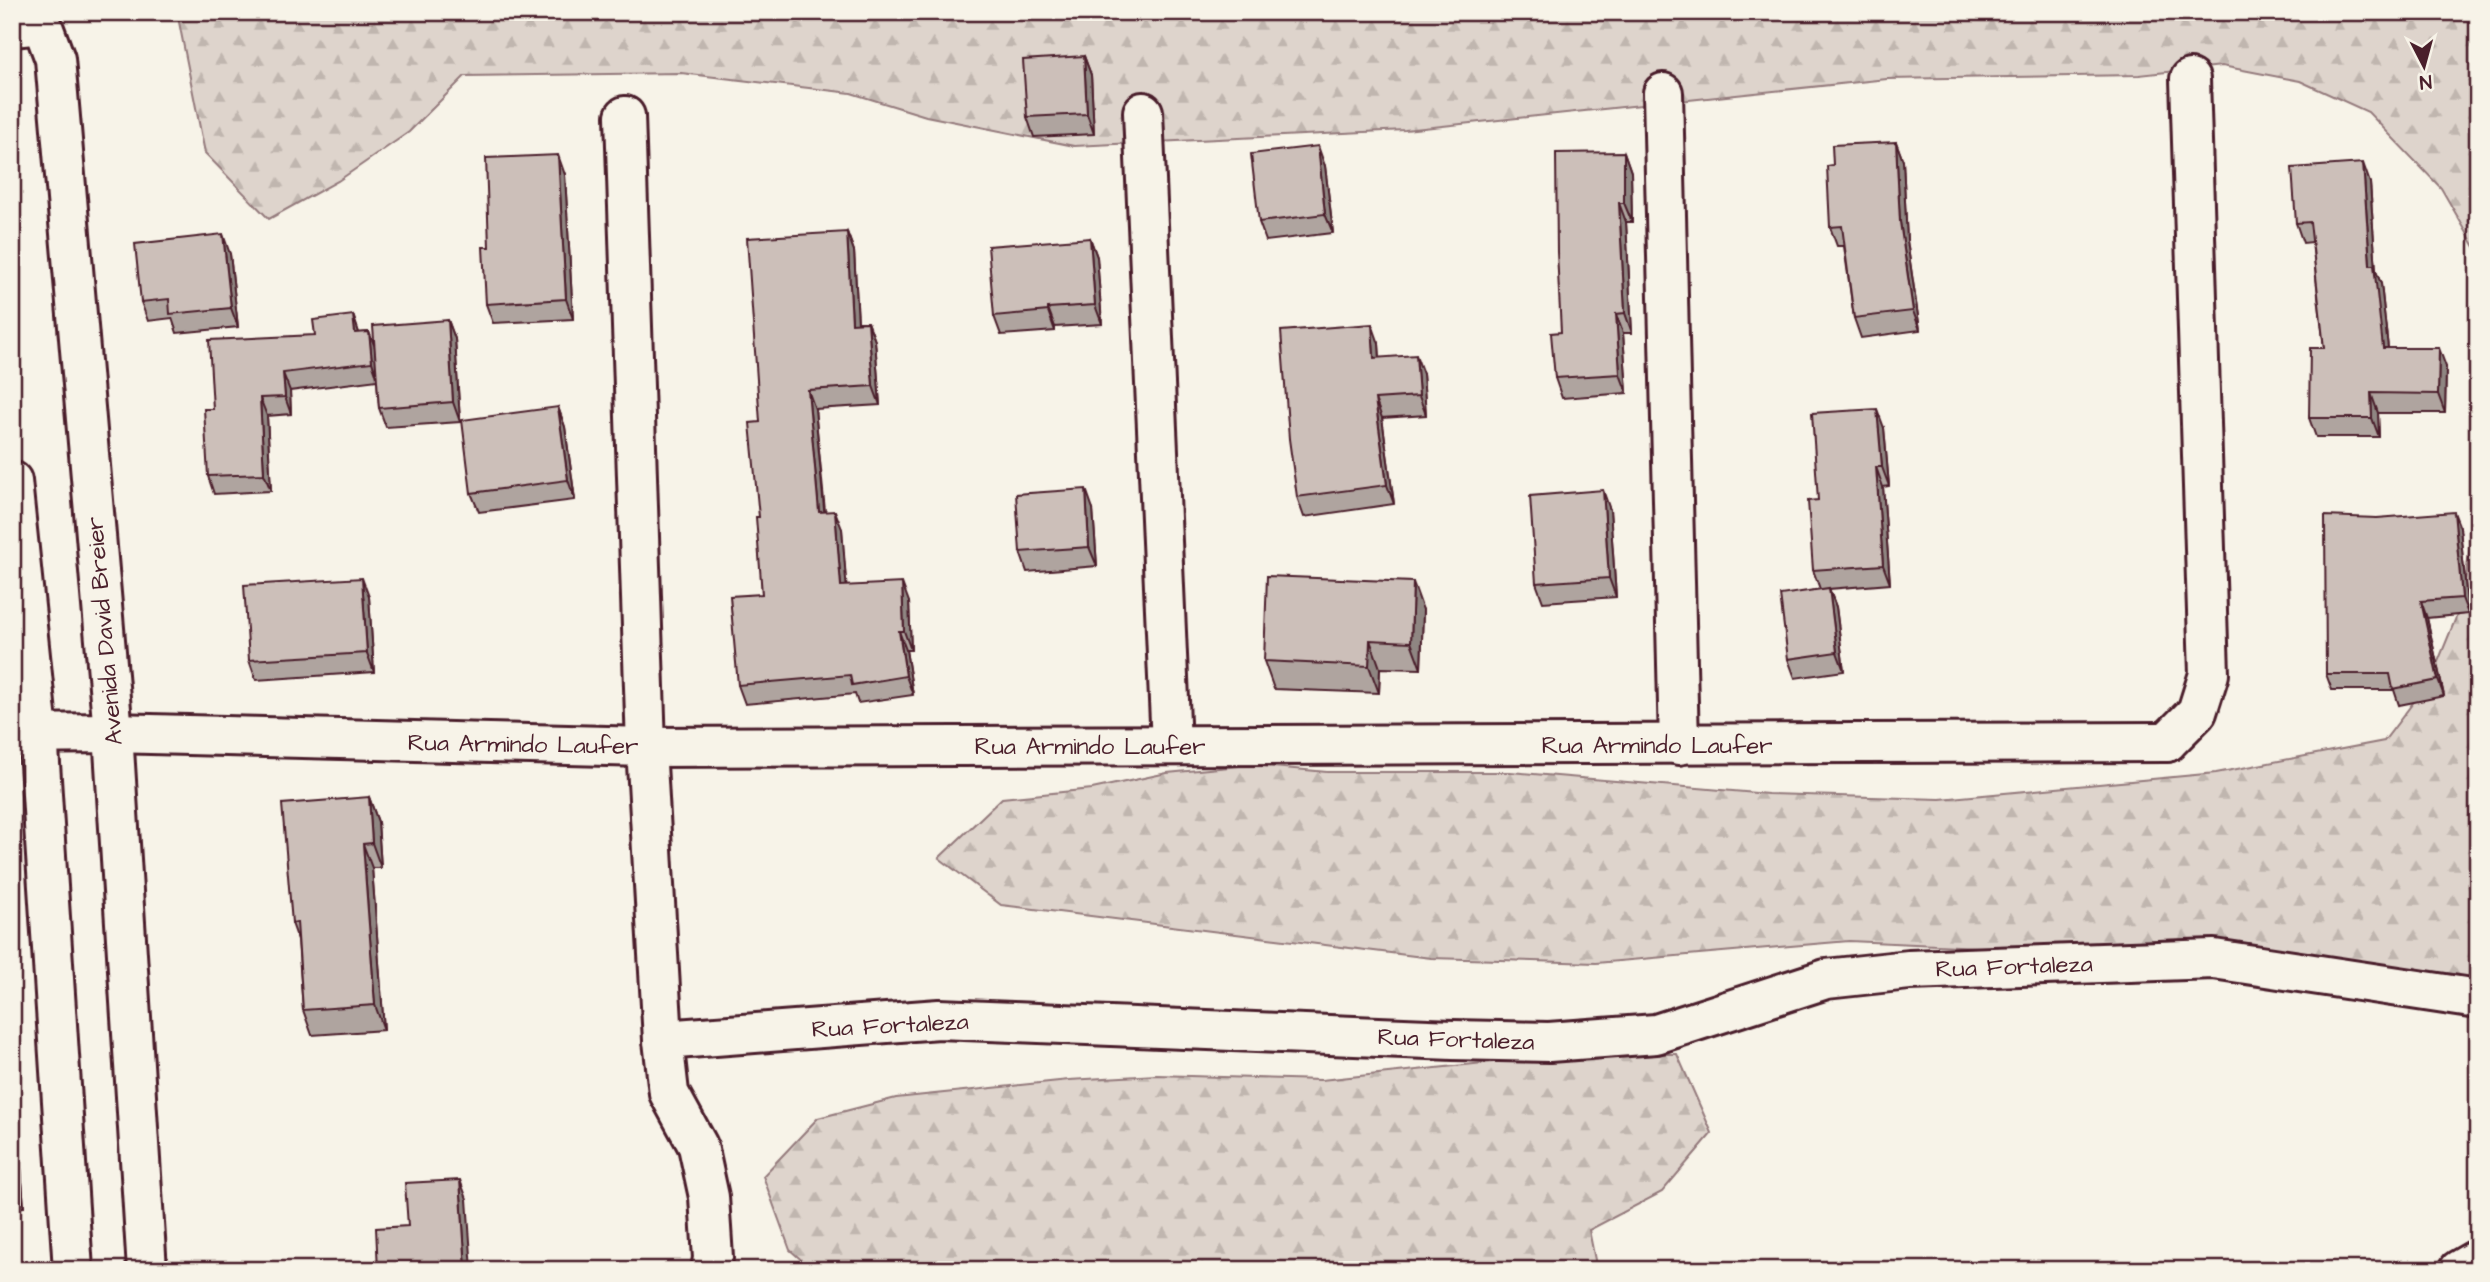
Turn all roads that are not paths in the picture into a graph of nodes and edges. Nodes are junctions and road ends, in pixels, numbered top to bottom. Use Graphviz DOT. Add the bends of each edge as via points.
graph roads {
  1 [pos="12,27"];
  2 [pos="2190,79"];
  3 [pos="1663,93"];
  4 [pos="1143,111"];
  5 [pos="625,116"];
  6 [pos="12,481"];
  7 [pos="25,733"];
  8 [pos="113,733"];
  9 [pos="1171,745"];
  10 [pos="1679,745"];
  11 [pos="646,747"];
  12 [pos="2478,999"];
  13 [pos="663,1040"];
  14 [pos="2478,1259"];
  15 [pos="73,1270"];
  16 [pos="147,1270"];
  17 [pos="711,1270"];
  18 [pos="2459,1270"];
  1 -- 8 [label="street, Avenida David Breier" via="42,24 55,59"];
  2 -- 10 [label="street, Rua Armindo Laufer" via="2209,674 2197,712 2167,742"];
  3 -- 10 [label="street"];
  4 -- 9 [label="street"];
  5 -- 11 [label="street"];
  6 -- 7 [label="street"];
  7 -- 8 [label="street, Rua Armindo Laufer"];
  7 -- 15 [label="street"];
  8 -- 11 [label="street, Rua Armindo Laufer"];
  8 -- 16 [label="street, Avenida David Breier"];
  9 -- 10 [label="street, Rua Armindo Laufer"];
  9 -- 11 [label="street, Rua Armindo Laufer"];
  11 -- 13 [label="street"];
  12 -- 13 [label="street, Rua Fortaleza" via="2214,959 1909,970 1826,979 1656,1034 1549,1042 939,1019"];
  13 -- 17 [label="street" via="669,1093 698,1146 709,1197"];
  14 -- 18 [label="street"];
}
